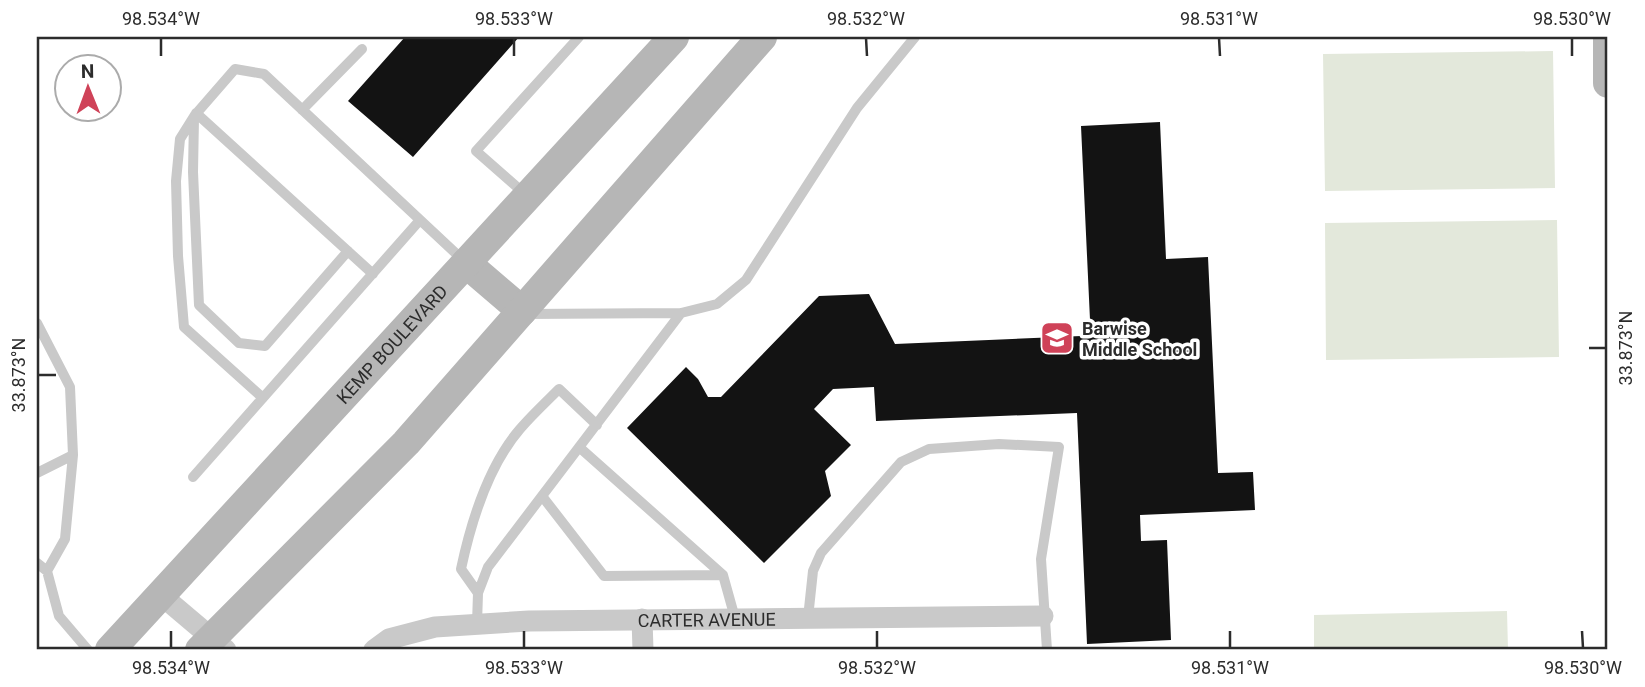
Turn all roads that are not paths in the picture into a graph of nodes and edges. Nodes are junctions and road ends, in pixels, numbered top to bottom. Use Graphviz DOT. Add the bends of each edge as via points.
graph roads {
  1 [pos="579,37"];
  2 [pos="674,37"];
  3 [pos="762,37"];
  4 [pos="915,37"];
  5 [pos="1608,37"];
  6 [pos="362,48"];
  7 [pos="1608,83"];
  8 [pos="302,110"];
  9 [pos="195,114"];
  10 [pos="528,196"];
  11 [pos="420,220"];
  12 [pos="348,251"];
  13 [pos="466,263"];
  14 [pos="373,274"];
  15 [pos="520,313"];
  16 [pos="681,313"];
  17 [pos="37,323"];
  18 [pos="263,398"];
  19 [pos="597,425"];
  20 [pos="579,447"];
  21 [pos="73,455"];
  22 [pos="37,473"];
  23 [pos="193,477"];
  24 [pos="542,496"];
  25 [pos="37,564"];
  26 [pos="47,571"];
  27 [pos="723,575"];
  28 [pos="478,593"];
  29 [pos="160,595"];
  30 [pos="1043,616"];
  31 [pos="735,618"];
  32 [pos="808,618"];
  33 [pos="642,619"];
  34 [pos="477,624"];
  35 [pos="212,646"];
  36 [pos="88,650"];
  37 [pos="110,650"];
  38 [pos="374,650"];
  39 [pos="643,650"];
  40 [pos="1047,650"];
  1 -- 10 [label="lane" via="476,151"];
  2 -- 10 [label="main road, KEMP BOULEVARD"];
  3 -- 15 [label="main road"];
  4 -- 16 [label="lane" via="857,108 746,280 717,304"];
  5 -- 7 [label="main road"];
  6 -- 8 [label="lane"];
  8 -- 9 [label="lane" via="264,74 235,69"];
  8 -- 11 [label="lane"];
  9 -- 12 [label="lane"];
  9 -- 12 [label="lane" via="198,305 239,343 265,345"];
  9 -- 18 [label="lane" via="180,139 176,181 184,327"];
  10 -- 13 [label="main road, KEMP BOULEVARD"];
  11 -- 13 [label="lane"];
  11 -- 14 [label="lane"];
  12 -- 14 [label="lane"];
  13 -- 15 [label="main road"];
  13 -- 29 [label="main road, KEMP BOULEVARD"];
  14 -- 18 [label="lane"];
  15 -- 16 [label="lane"];
  15 -- 35 [label="main road" via="406,443"];
  16 -- 19 [label="lane"];
  17 -- 21 [label="lane" via="71,387"];
  18 -- 23 [label="lane"];
  19 -- 20 [label="lane"];
  19 -- 28 [label="lane" via="558,389 518,431 488,480 469,531 461,569"];
  20 -- 24 [label="lane"];
  20 -- 27 [label="lane"];
  21 -- 22 [label="lane"];
  21 -- 26 [label="lane" via="65,539"];
  24 -- 27 [label="lane" via="604,576"];
  24 -- 28 [label="lane" via="488,567"];
  25 -- 26 [label="lane"];
  26 -- 36 [label="lane" via="59,617"];
  27 -- 31 [label="lane"];
  28 -- 34 [label="lane"];
  29 -- 35 [label="street"];
  29 -- 37 [label="main road, KEMP BOULEVARD"];
  30 -- 32 [label="street, CARTER AVENUE"];
  30 -- 32 [label="lane" via="1041,559 1059,447 999,443 929,449 901,462 821,553 813,571"];
  30 -- 40 [label="lane"];
  31 -- 32 [label="street, CARTER AVENUE"];
  31 -- 33 [label="street, CARTER AVENUE"];
  33 -- 34 [label="street, CARTER AVENUE"];
  33 -- 39 [label="street"];
  34 -- 38 [label="street, CARTER AVENUE" via="410,632"];
}
